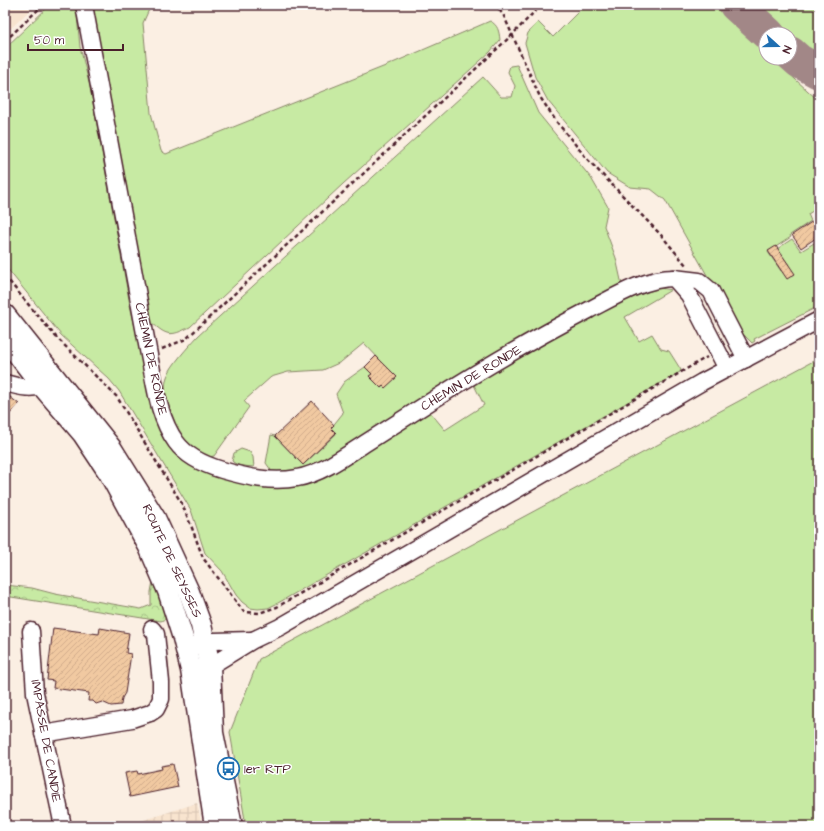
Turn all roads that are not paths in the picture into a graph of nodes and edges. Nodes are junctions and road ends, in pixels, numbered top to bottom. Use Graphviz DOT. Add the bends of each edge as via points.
graph roads {
  1 [pos="84,5"];
  2 [pos="674,278"];
  3 [pos="5,315"];
  4 [pos="819,320"];
  5 [pos="5,326"];
  6 [pos="5,338"];
  7 [pos="746,359"];
  8 [pos="727,369"];
  9 [pos="5,383"];
  10 [pos="50,383"];
  11 [pos="152,629"];
  12 [pos="31,631"];
  13 [pos="253,640"];
  14 [pos="197,646"];
  15 [pos="201,668"];
  16 [pos="43,734"];
  17 [pos="63,826"];
  18 [pos="215,826"];
  19 [pos="226,826"];
  20 [pos="232,826"];
  1 -- 2 [label="street, CHEMIN DE RONDE" via="159,407 177,443 194,459 245,477 278,480 312,473 341,459 472,375 548,332 628,290 662,278"];
  2 -- 7 [label="street, CHEMIN DE RONDE" via="699,281 711,292"];
  2 -- 8 [label="street" via="689,295"];
  3 -- 10 [label="main road, ROUTE DE SEYSSES"];
  4 -- 7 [label="street"];
  5 -- 10 [label="street, ROUTE DE SEYSSES"];
  6 -- 10 [label="main road, ROUTE DE SEYSSES"];
  7 -- 8 [label="street"];
  8 -- 13 [label="street" via="280,627"];
  9 -- 10 [label="street" via="24,388 38,388"];
  10 -- 14 [label="main road, ROUTE DE SEYSSES" via="109,473 152,553 168,592"];
  10 -- 14 [label="main road, ROUTE DE SEYSSES" via="112,449 155,518 189,592 201,625"];
  11 -- 16 [label="street" via="156,634 161,682 161,699 156,709 132,719"];
  12 -- 16 [label="street, IMPASSE DE CANDIE" via="35,693"];
  13 -- 14 [label="street" via="214,642"];
  13 -- 15 [label="street"];
  14 -- 15 [label="main road, ROUTE DE SEYSSES"];
  15 -- 18 [label="main road, ROUTE DE SEYSSES"];
  15 -- 19 [label="street, ROUTE DE SEYSSES" via="208,741"];
  15 -- 20 [label="main road, ROUTE DE SEYSSES"];
  16 -- 17 [label="street, IMPASSE DE CANDIE"];
}
